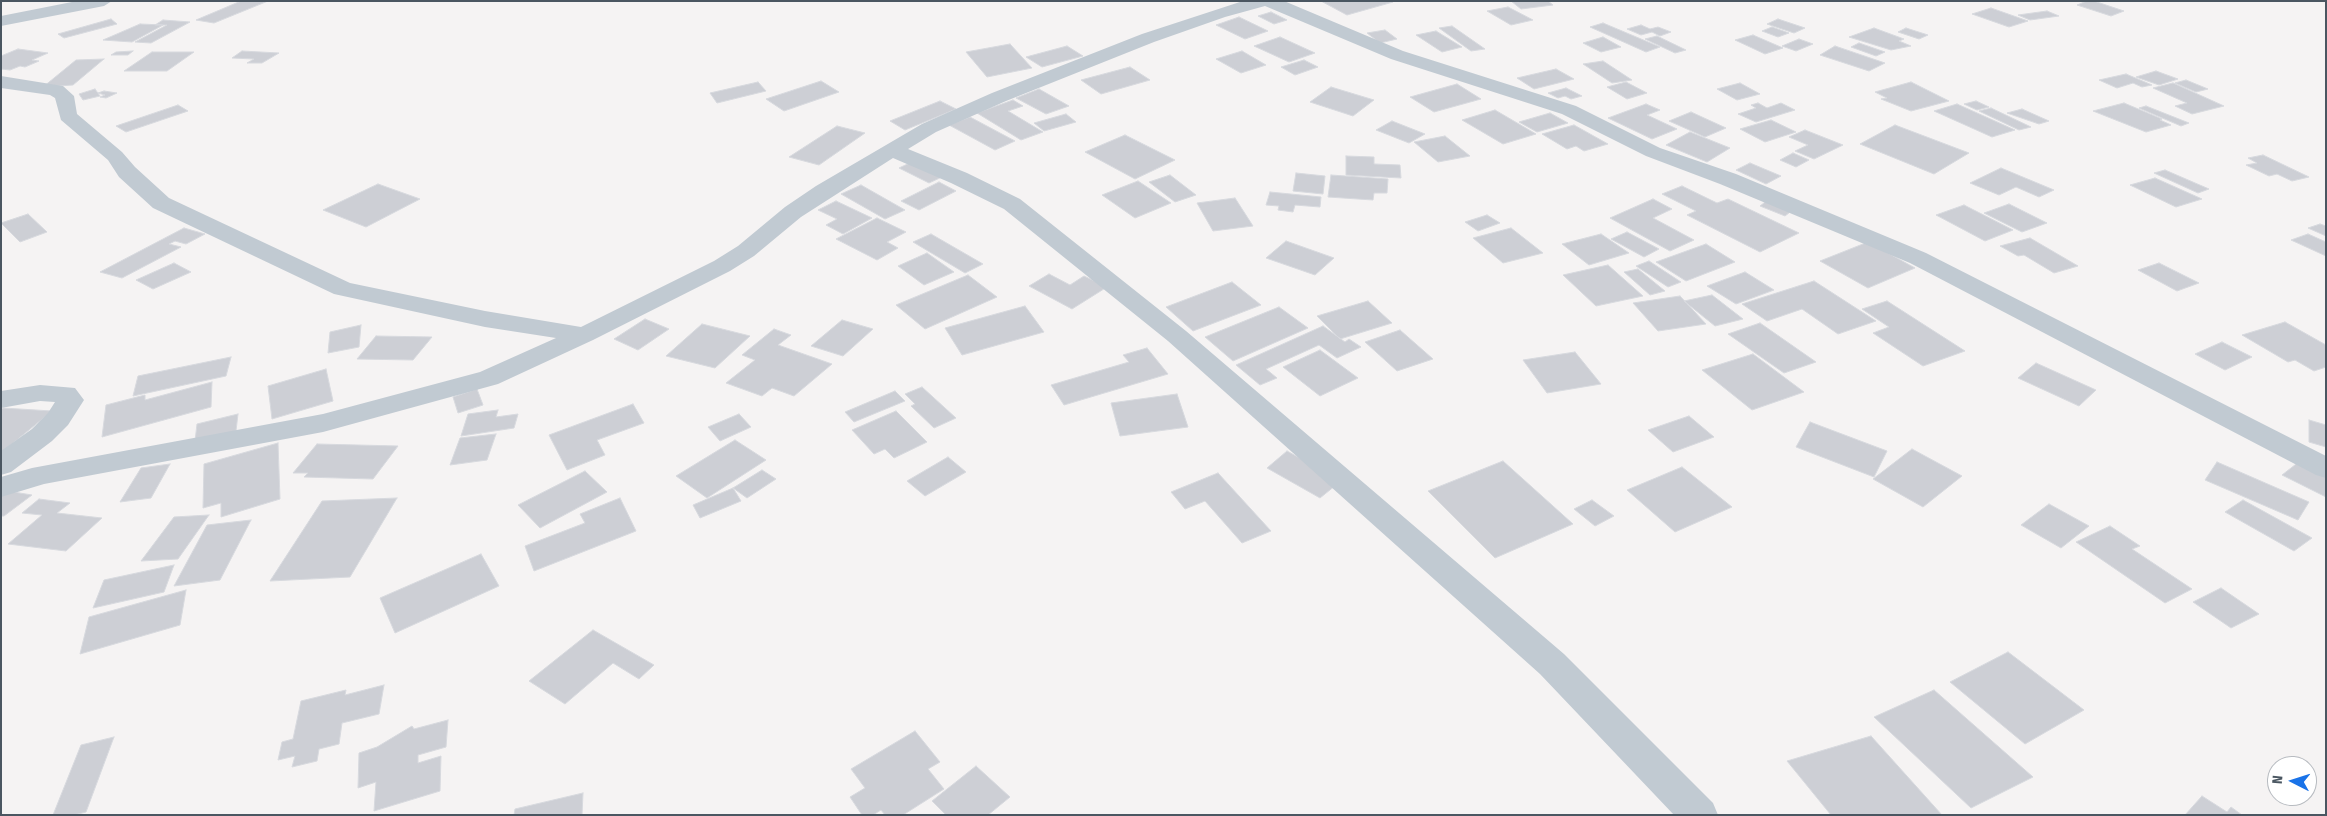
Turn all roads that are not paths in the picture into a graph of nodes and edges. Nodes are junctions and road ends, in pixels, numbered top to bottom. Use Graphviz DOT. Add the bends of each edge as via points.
graph roads {
  1 [pos="104,1"];
  2 [pos="1263,1"];
  3 [pos="1269,1"];
  4 [pos="1,21"];
  5 [pos="1,82"];
  6 [pos="891,150"];
  7 [pos="584,335"];
  8 [pos="1,400"];
  9 [pos="1,465"];
  10 [pos="2326,468"];
  11 [pos="1,487"];
  12 [pos="1699,815"];
  1 -- 4 [label="street"];
  2 -- 6 [label="street" via="1219,13 999,97 929,128"];
  3 -- 10 [label="street" via="1397,55 1569,110 1653,152 1728,179 1918,258"];
  5 -- 7 [label="street" via="56,90 64,96 68,116 161,203 343,289 485,319"];
  6 -- 7 [label="street" via="816,196 722,266"];
  6 -- 12 [label="street" via="960,178 1012,204 1177,336 1552,664"];
  7 -- 11 [label="street" via="489,378 323,423 51,474"];
  8 -- 9 [label="street" via="40,393 65,394 70,400 42,435"];
}
